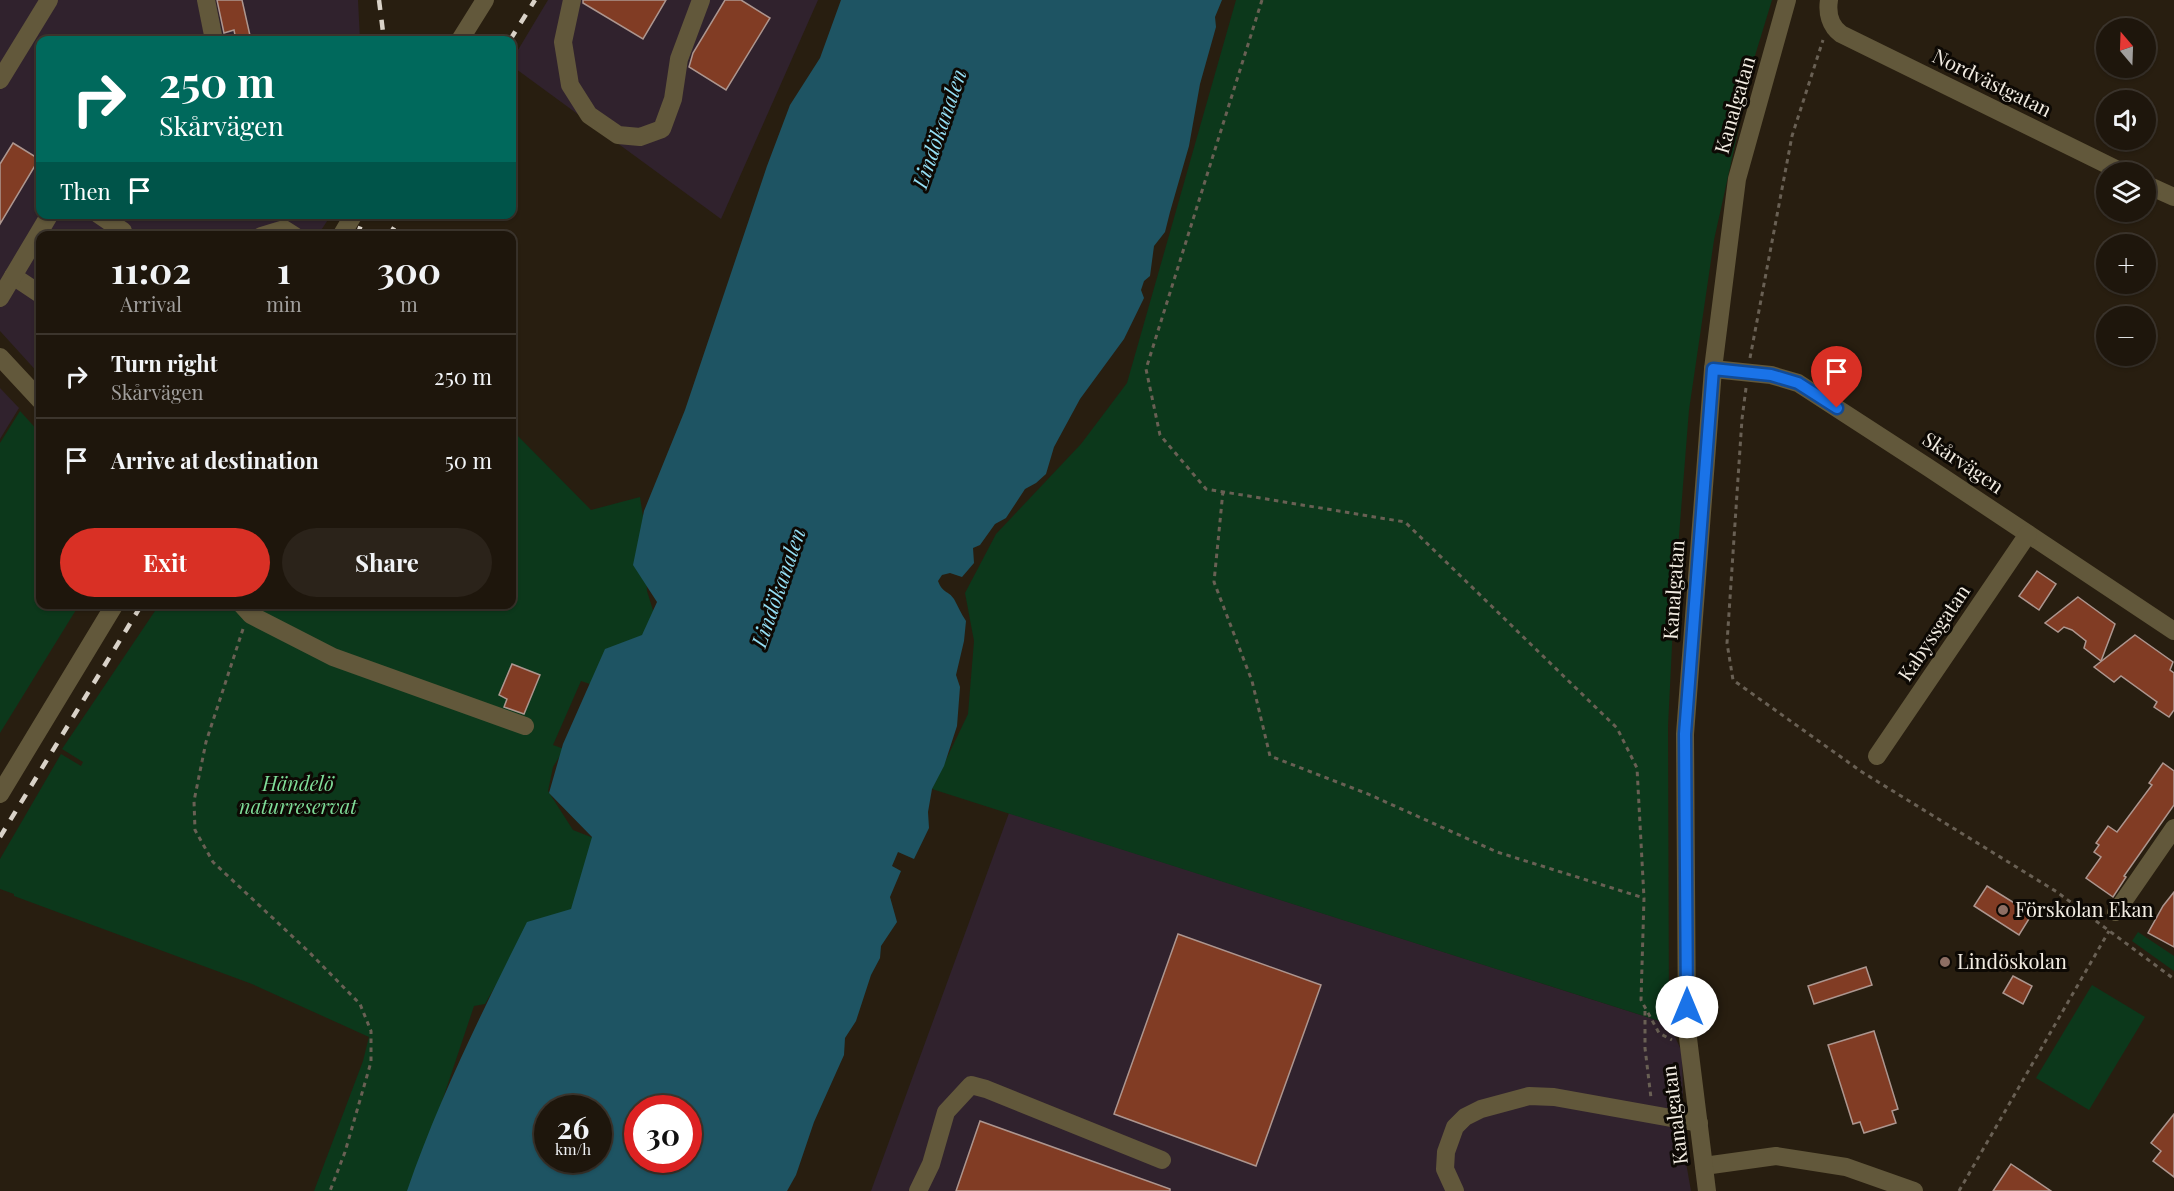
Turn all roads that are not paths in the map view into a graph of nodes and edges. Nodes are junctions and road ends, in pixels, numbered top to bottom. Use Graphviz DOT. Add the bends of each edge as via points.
graph roads {
  1 [pos="50,0"];
  2 [pos="206,0"];
  3 [pos="485,0"];
  4 [pos="572,0"];
  5 [pos="701,0"];
  6 [pos="1787,0"];
  7 [pos="1829,0"];
  8 [pos="213,36"];
  9 [pos="462,36"];
  10 [pos="2,72"];
  11 [pos="2102,162"];
  12 [pos="2156,188"];
  13 [pos="2174,197"];
  14 [pos="105,219"];
  15 [pos="123,231"];
  16 [pos="36,242"];
  17 [pos="13,276"];
  18 [pos="36,291"];
  19 [pos="0,298"];
  20 [pos="0,357"];
  21 [pos="1713,369"];
  22 [pos="36,396"];
  23 [pos="2028,534"];
  24 [pos="112,609"];
  25 [pos="246,610"];
  26 [pos="2174,631"];
  27 [pos="525,726"];
  28 [pos="1877,756"];
  29 [pos="0,794"];
  30 [pos="2174,828"];
  31 [pos="2116,912"];
  32 [pos="1699,1123"];
  33 [pos="1162,1160"];
  34 [pos="1704,1166"];
  35 [pos="918,1191"];
  36 [pos="1455,1191"];
  37 [pos="1707,1191"];
  38 [pos="1914,1191"];
  1 -- 10 [label="street"];
  2 -- 8 [label="street"];
  3 -- 9 [label="street"];
  4 -- 5 [label="street" via="563,42 570,85 589,115 618,135 640,137 662,129 673,99 679,58"];
  6 -- 21 [label="street, Kanalgatan" via="1737,179"];
  7 -- 11 [label="street, Nordvästgatan" via="1827,10 1836,27"];
  12 -- 13 [label="street"];
  14 -- 15 [label="street"];
  16 -- 17 [label="street"];
  17 -- 18 [label="street"];
  17 -- 19 [label="street"];
  20 -- 22 [label="street"];
  21 -- 23 [label="street, Skårvägen" via="1771,375 1798,383"];
  21 -- 32 [label="street, Kanalgatan" via="1685,734 1687,1030"];
  23 -- 26 [label="street, Skårvägen"];
  23 -- 28 [label="street, Kabyssgatan"];
  24 -- 29 [label="street"];
  25 -- 27 [label="street" via="333,657"];
  30 -- 31 [label="street"];
  32 -- 34 [label="street, Kanalgatan"];
  32 -- 36 [label="street" via="1554,1097 1529,1096 1481,1109 1455,1127 1446,1152 1445,1169"];
  33 -- 35 [label="street" via="971,1085 946,1112 931,1164"];
  34 -- 37 [label="street, Kanalgatan"];
  34 -- 38 [label="street" via="1776,1156 1846,1167"];
}
